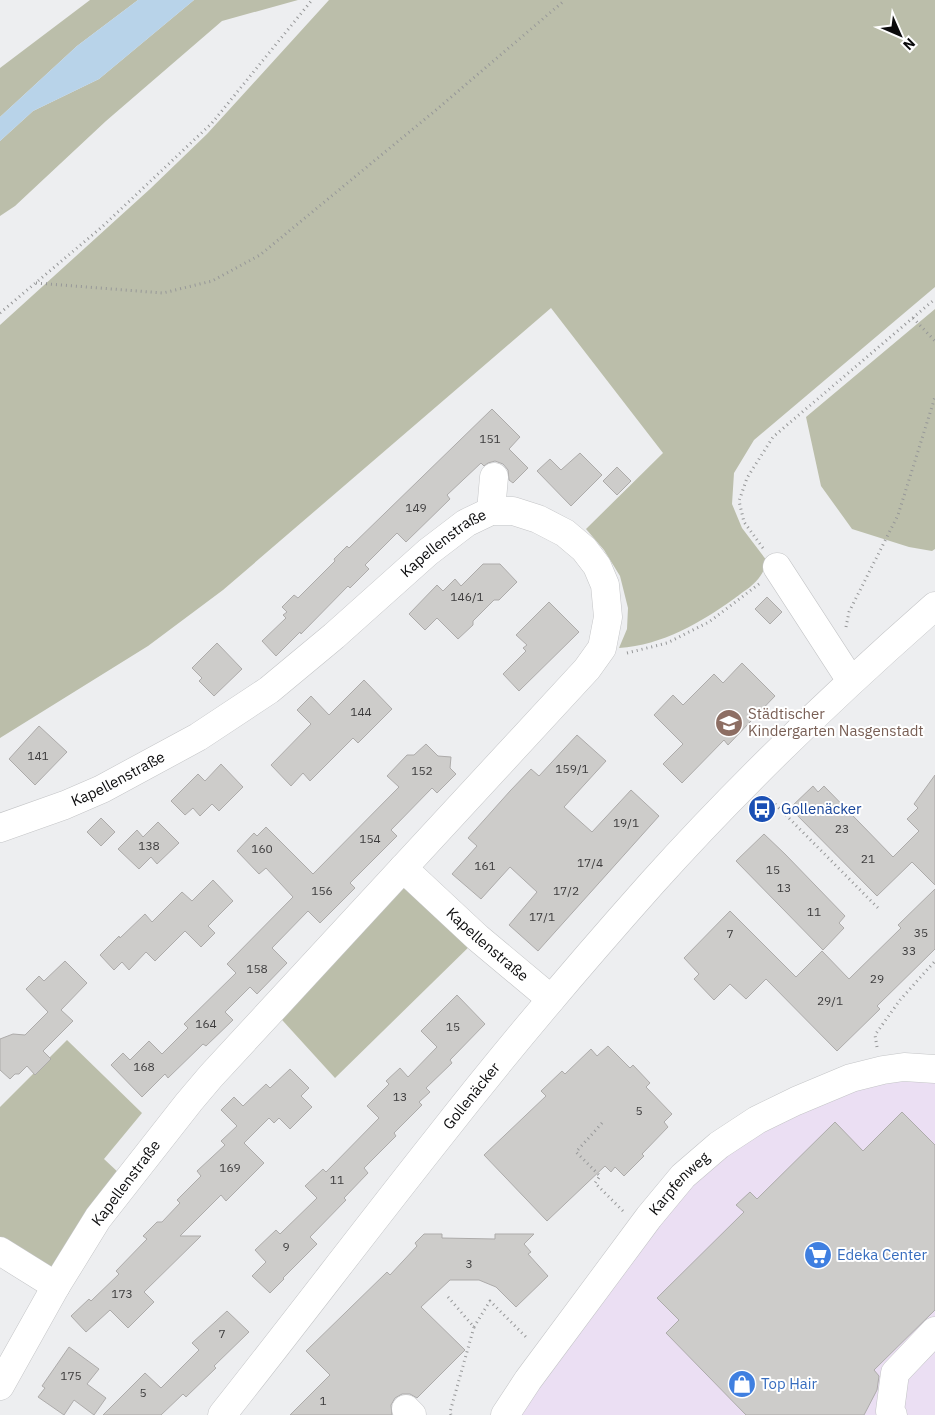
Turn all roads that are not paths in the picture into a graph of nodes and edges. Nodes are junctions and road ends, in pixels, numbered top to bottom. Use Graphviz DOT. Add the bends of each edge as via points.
graph roads {
  1 [pos="494,477"];
  2 [pos="491,511"];
  3 [pos="777,568"];
  4 [pos="935,606"];
  5 [pos="845,672"];
  6 [pos="0,828"];
  7 [pos="402,868"];
  8 [pos="551,999"];
  9 [pos="935,1069"];
  10 [pos="0,1251"];
  11 [pos="56,1286"];
  12 [pos="935,1331"];
  13 [pos="0,1386"];
  14 [pos="222,1415"];
  15 [pos="505,1415"];
  16 [pos="892,1415"];
  1 -- 2 [label="street"];
  2 -- 6 [label="street, Kapellenstraße" via="466,523 428,552 269,690 198,737 102,789"];
  2 -- 7 [label="street, Kapellenstraße" via="513,511 565,533 597,566 605,585 608,617 602,648"];
  3 -- 5 [label="street"];
  4 -- 5 [label="street, Gollenäcker"];
  5 -- 8 [label="street, Gollenäcker"];
  7 -- 8 [label="street, Kapellenstraße"];
  7 -- 11 [label="street, Kapellenstraße" via="189,1102 98,1218"];
  8 -- 14 [label="street, Gollenäcker" via="440,1134"];
  9 -- 15 [label="street, Karpfenweg" via="904,1067 851,1078 757,1120 719,1144 683,1176 645,1222"];
  10 -- 11 [label="street"];
  11 -- 13 [label="street, Kapellenstraße"];
  12 -- 16 [label="street" via="895,1373"];
}
